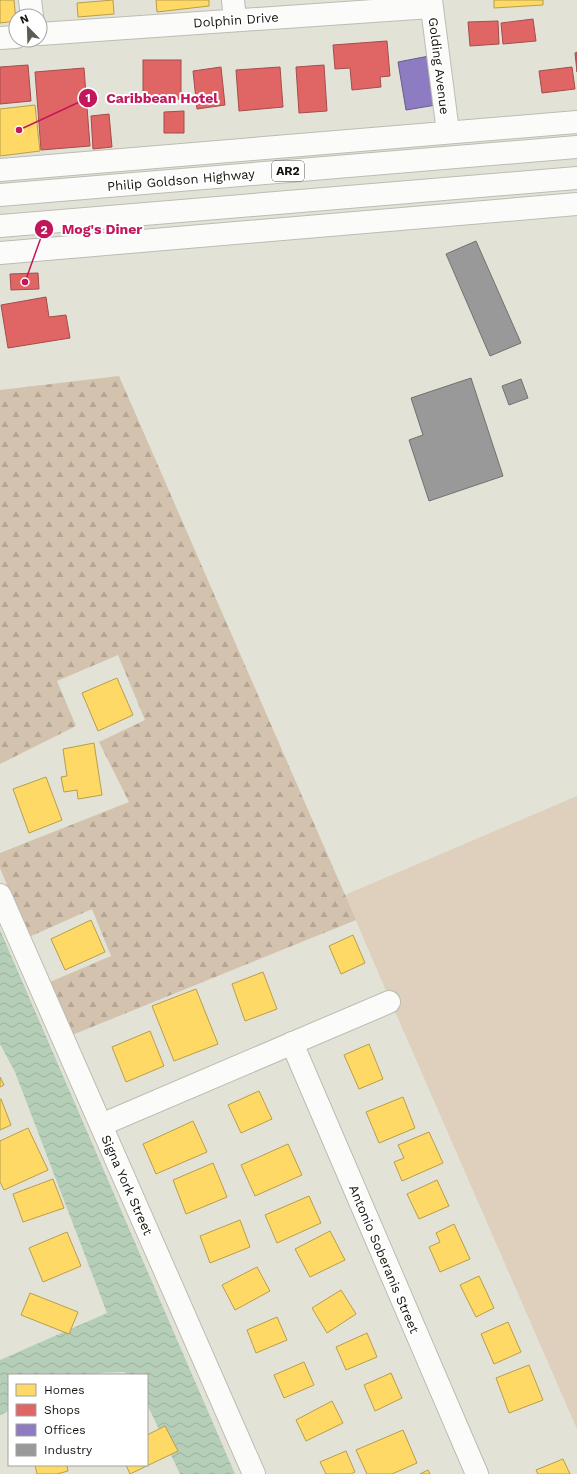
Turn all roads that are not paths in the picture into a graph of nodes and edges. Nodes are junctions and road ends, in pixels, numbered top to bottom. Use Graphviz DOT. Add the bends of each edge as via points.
graph roads {
  1 [pos="431,3"];
  2 [pos="234,10"];
  3 [pos="48,33"];
  4 [pos="577,122"];
  5 [pos="448,132"];
  6 [pos="577,147"];
  7 [pos="0,170"];
  8 [pos="577,178"];
  9 [pos="0,195"];
  10 [pos="577,204"];
  11 [pos="0,226"];
  12 [pos="0,253"];
  13 [pos="0,896"];
  14 [pos="389,1002"];
  15 [pos="292,1043"];
  16 [pos="101,1125"];
  17 [pos="254,1474"];
  18 [pos="478,1474"];
  1 -- 2 [label="street, Dolphin Drive"];
  1 -- 5 [label="street, Golding Avenue"];
  2 -- 3 [label="street, Dolphin Drive"];
  4 -- 5 [label="street"];
  5 -- 7 [label="street"];
  6 -- 9 [label="street, Philip Goldson Highway / AR2"];
  8 -- 11 [label="street"];
  10 -- 12 [label="street"];
  13 -- 16 [label="street, Signa York Street"];
  14 -- 15 [label="street"];
  15 -- 16 [label="street"];
  15 -- 18 [label="street, Antonio Soberanis Street"];
  16 -- 17 [label="street, Signa York Street"];
}
